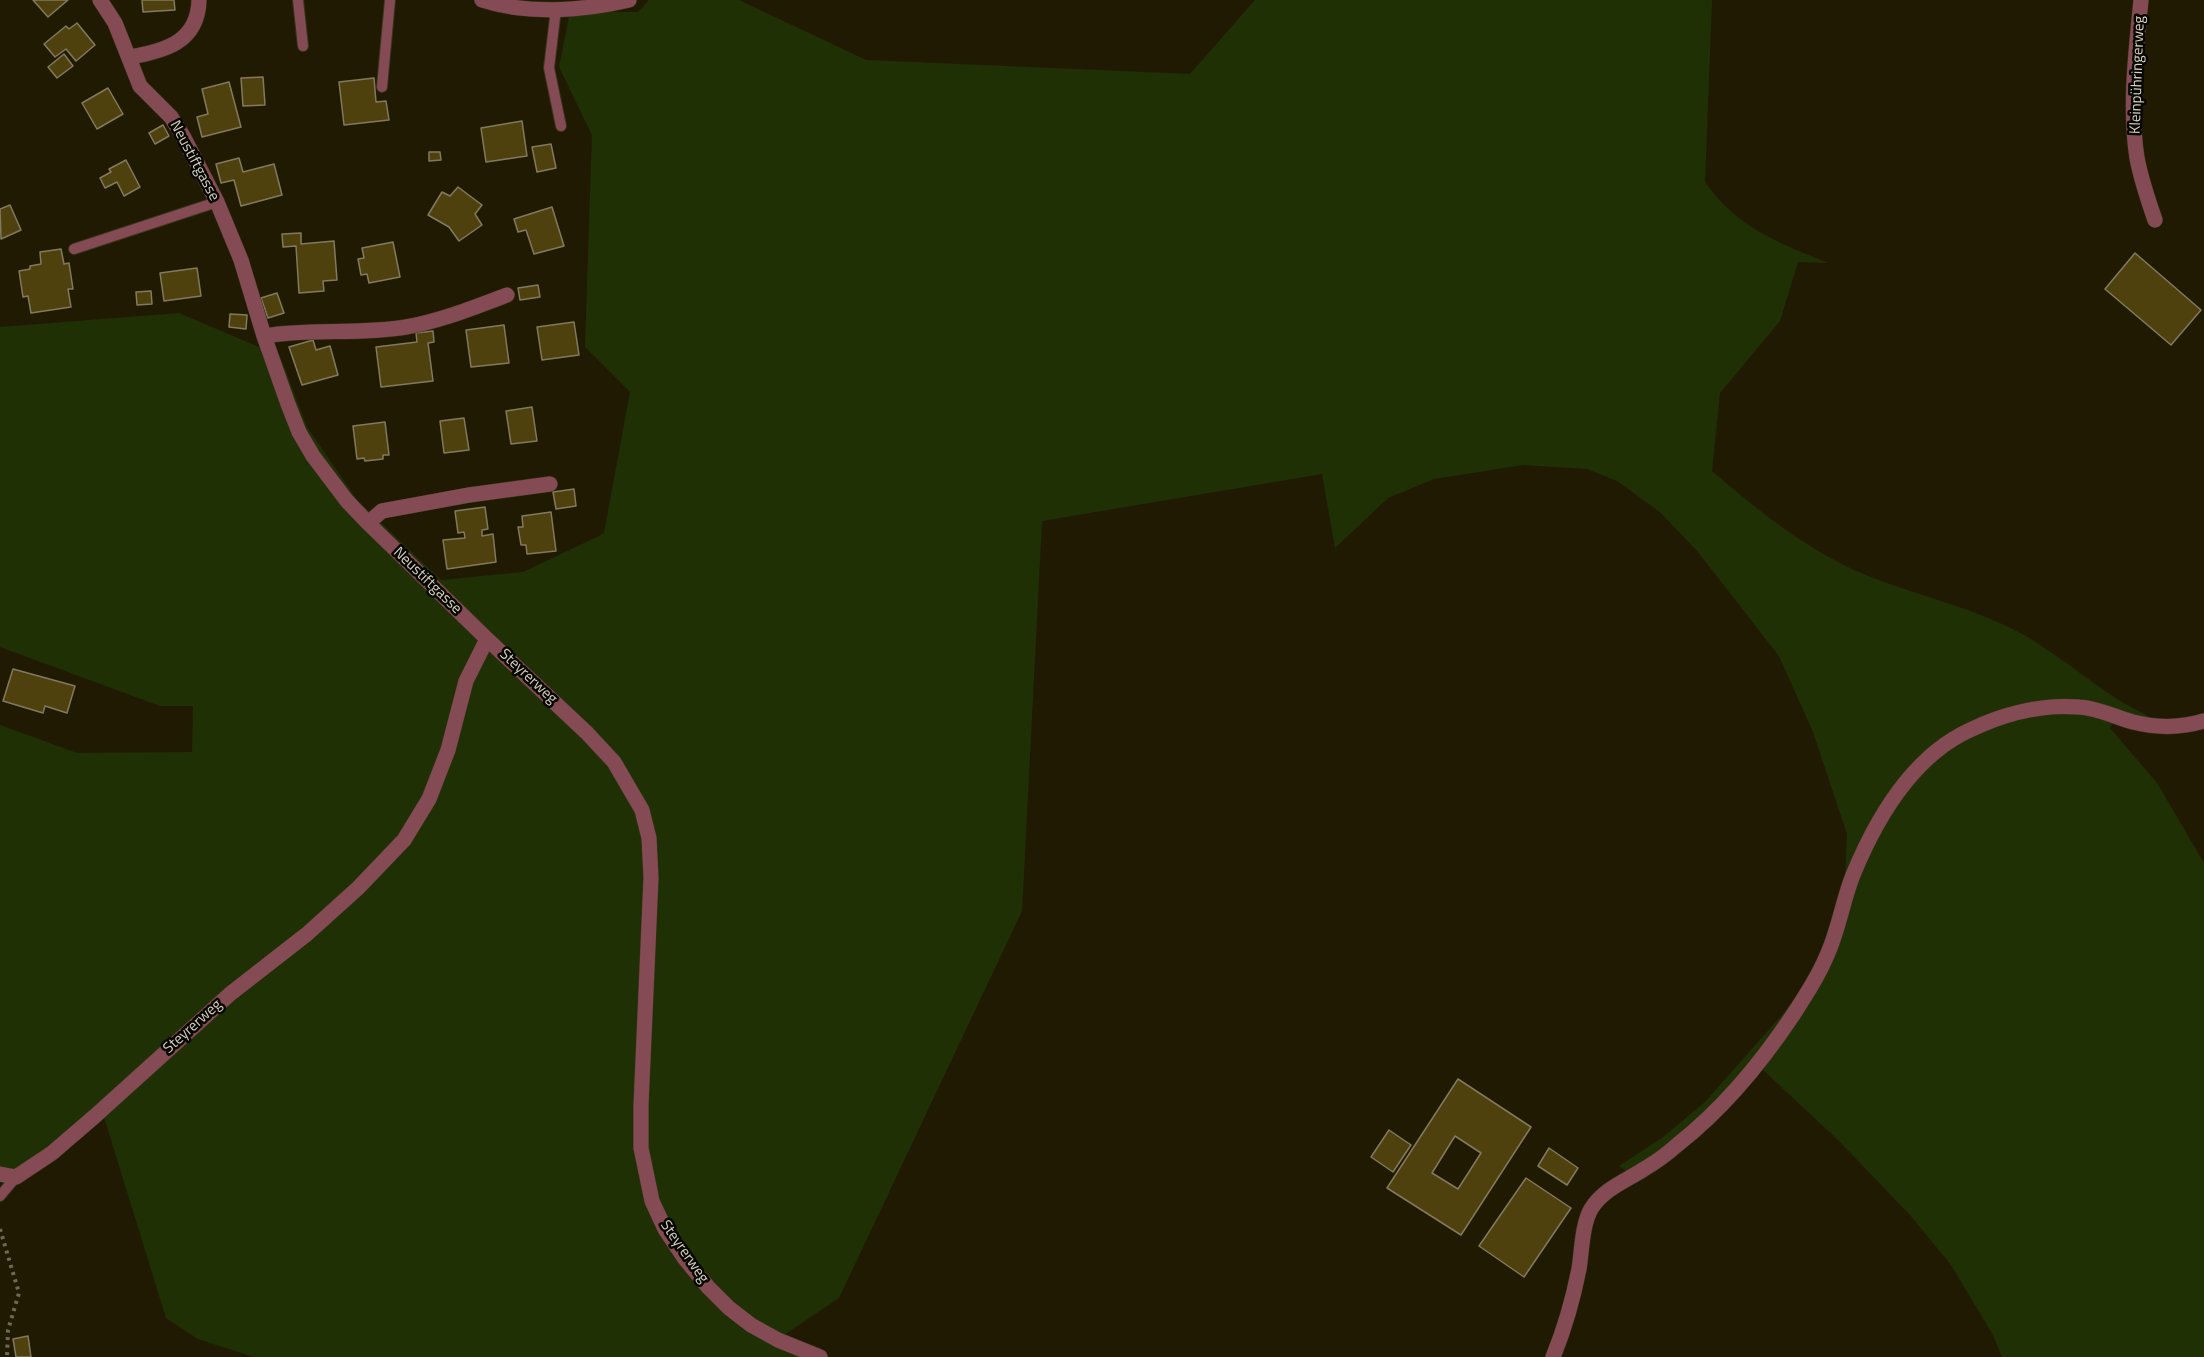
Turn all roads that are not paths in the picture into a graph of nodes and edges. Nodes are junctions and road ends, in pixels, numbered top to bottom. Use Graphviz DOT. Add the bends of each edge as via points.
graph roads {
  1 [pos="100,0"];
  2 [pos="199,0"];
  3 [pos="298,0"];
  4 [pos="390,0"];
  5 [pos="482,0"];
  6 [pos="629,0"];
  7 [pos="2140,0"];
  8 [pos="566,5"];
  9 [pos="303,46"];
  10 [pos="130,57"];
  11 [pos="382,87"];
  12 [pos="561,126"];
  13 [pos="217,202"];
  14 [pos="2155,220"];
  15 [pos="74,249"];
  16 [pos="507,295"];
  17 [pos="264,336"];
  18 [pos="550,484"];
  19 [pos="368,523"];
  20 [pos="487,639"];
  21 [pos="2204,721"];
  22 [pos="0,1174"];
  23 [pos="16,1177"];
  24 [pos="0,1196"];
  25 [pos="820,1357"];
  26 [pos="1553,1357"];
  1 -- 10 [label="street, Neustiftgasse"];
  2 -- 10 [label="street" via="193,26 181,40 165,49"];
  3 -- 9 [label="lane"];
  4 -- 11 [label="lane"];
  5 -- 8 [label="street" via="524,10"];
  6 -- 8 [label="street"];
  7 -- 14 [label="street, Kleinpühringerweg" via="2134,123 2137,158"];
  8 -- 12 [label="lane" via="549,68"];
  10 -- 13 [label="street, Neustiftgasse" via="140,86 171,117"];
  13 -- 15 [label="lane"];
  13 -- 17 [label="street, Neustiftgasse" via="241,260"];
  16 -- 17 [label="street" via="407,327"];
  17 -- 19 [label="street, Neustiftgasse" via="299,432 331,481"];
  18 -- 19 [label="street" via="382,511"];
  19 -- 20 [label="street, Neustiftgasse"];
  20 -- 23 [label="street, Steyrerweg" via="466,681 448,750 429,798 404,840 307,934 230,994 52,1153"];
  20 -- 25 [label="street, Steyrerweg" via="588,733 614,762 642,810 649,838 651,878 641,1148 652,1202 685,1259 729,1308 778,1340"];
  21 -- 26 [label="street" via="2157,726 2097,710 2051,707 2019,712 1967,731 1922,765 1897,795 1865,850 1816,977 1768,1050 1706,1120 1644,1170 1611,1188 1590,1210 1569,1313"];
  22 -- 23 [label="street"];
  23 -- 24 [label="lane"];
}
